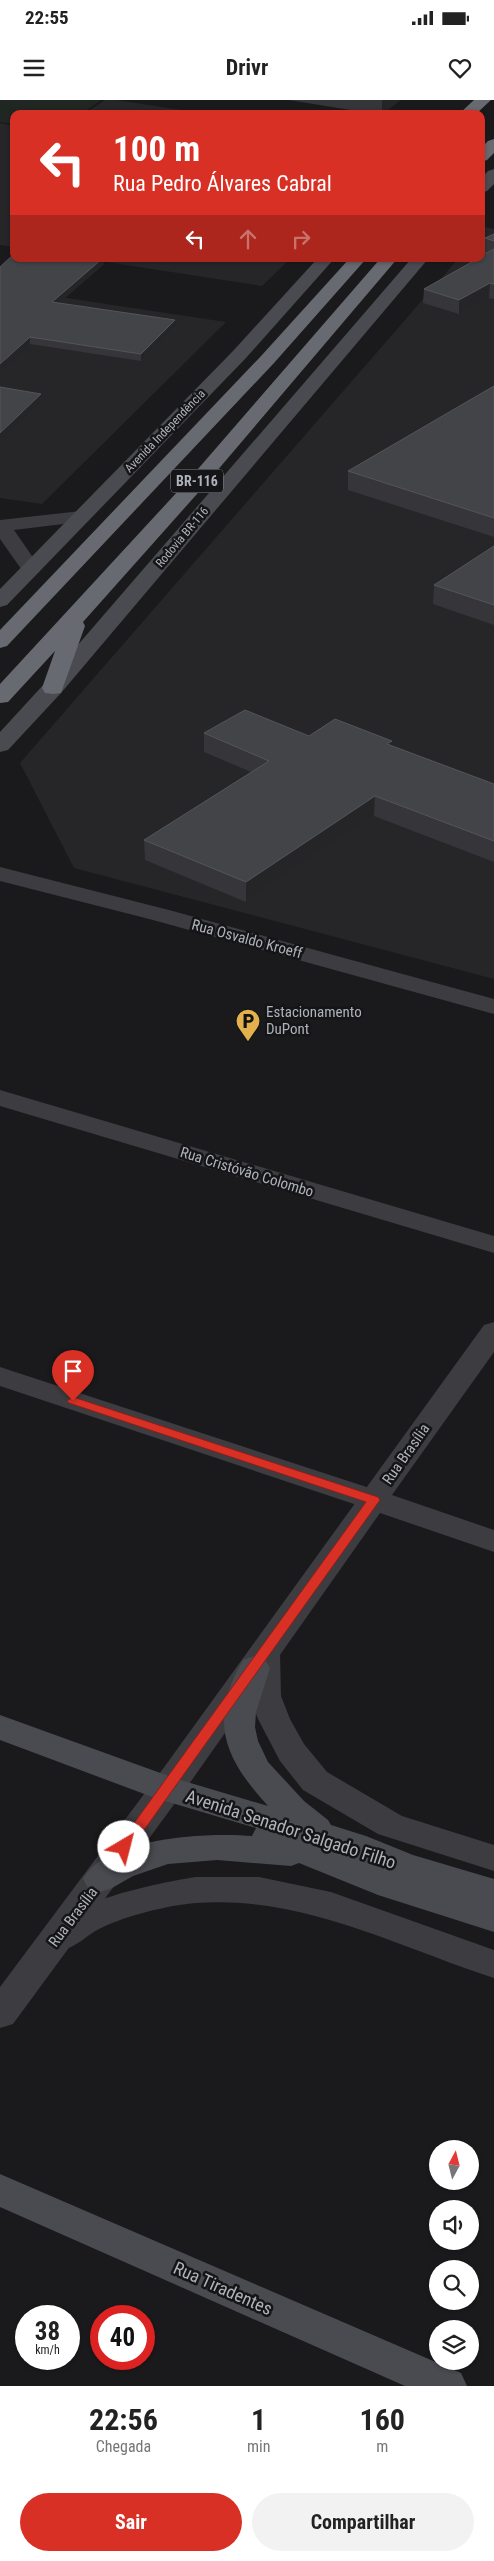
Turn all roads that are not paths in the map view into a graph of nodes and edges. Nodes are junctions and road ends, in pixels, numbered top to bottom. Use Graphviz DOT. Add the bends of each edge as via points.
graph roads {
  1 [pos="474,100"];
  2 [pos="483,100"];
  3 [pos="465,110"];
  4 [pos="471,110"];
  5 [pos="494,144"];
  6 [pos="485,153"];
  7 [pos="494,174"];
  8 [pos="485,184"];
  9 [pos="323,262"];
  10 [pos="355,262"];
  11 [pos="385,262"];
  12 [pos="417,262"];
  13 [pos="81,517"];
  14 [pos="1,526"];
  15 [pos="31,569"];
  16 [pos="0,601"];
  17 [pos="79,616"];
  18 [pos="0,642"];
  19 [pos="53,688"];
  20 [pos="0,698"];
  21 [pos="0,744"];
  22 [pos="0,874"];
  23 [pos="494,1007"];
  24 [pos="0,1098"];
  25 [pos="494,1245"];
  26 [pos="494,1331"];
  27 [pos="0,1376"];
  28 [pos="374,1500"];
  29 [pos="494,1541"];
  30 [pos="259,1660"];
  31 [pos="0,1727"];
  32 [pos="167,1789"];
  33 [pos="333,1851"];
  34 [pos="494,1858"];
  35 [pos="100,1879"];
  36 [pos="494,1892"];
  37 [pos="494,1918"];
  38 [pos="56,1939"];
  39 [pos="494,1964"];
  40 [pos="0,2014"];
  41 [pos="0,2190"];
  42 [pos="447,2386"];
  1 -- 3 [label="main road"];
  2 -- 4 [label="highway"];
  5 -- 6 [label="highway"];
  7 -- 8 [label="main road"];
  9 -- 13 [label="main road, Avenida Independência" via="239,355"];
  10 -- 18 [label="highway, BR-116"];
  11 -- 17 [label="highway, Rodovia BR-116 / BR-116"];
  12 -- 19 [label="main road, Rodovia BR-116"];
  13 -- 14 [label="street"];
  13 -- 15 [label="main road, Avenida Independência"];
  14 -- 15 [label="street"];
  15 -- 16 [label="main road, Avenida Independência"];
  17 -- 19 [label="highway"];
  17 -- 20 [label="highway, Rodovia BR-116 / BR-116"];
  19 -- 21 [label="main road, Rodovia BR-116"];
  22 -- 23 [label="street, Rua Osvaldo Kroeff"];
  24 -- 25 [label="street, Rua Cristóvão Colombo"];
  26 -- 28 [label="street, Rua Brasília"];
  27 -- 28 [label="street"];
  28 -- 29 [label="street"];
  28 -- 30 [label="street, Rua Brasília"];
  30 -- 32 [label="street, Rua Brasília"];
  30 -- 33 [label="main road" via="243,1698 239,1727 243,1746 252,1764 275,1791"];
  30 -- 34 [label="street" via="264,1696 274,1719 292,1752 315,1780 390,1825"];
  31 -- 32 [label="main road, Avenida Senador Salgado Filho"];
  32 -- 33 [label="main road, Avenida Senador Salgado Filho"];
  32 -- 35 [label="street, Rua Brasília"];
  33 -- 35 [label="main road" via="240,1847 174,1850 120,1865"];
  33 -- 36 [label="main road, Avenida Senador Salgado Filho" via="403,1865"];
  33 -- 37 [label="main road, Avenida Senador Salgado Filho" via="390,1886"];
  35 -- 38 [label="street, Rua Brasília"];
  38 -- 39 [label="street" via="89,1918 158,1896 196,1890 259,1890 331,1905"];
  38 -- 40 [label="street, Rua Brasília"];
  41 -- 42 [label="main road, Rua Tiradentes"];
}
